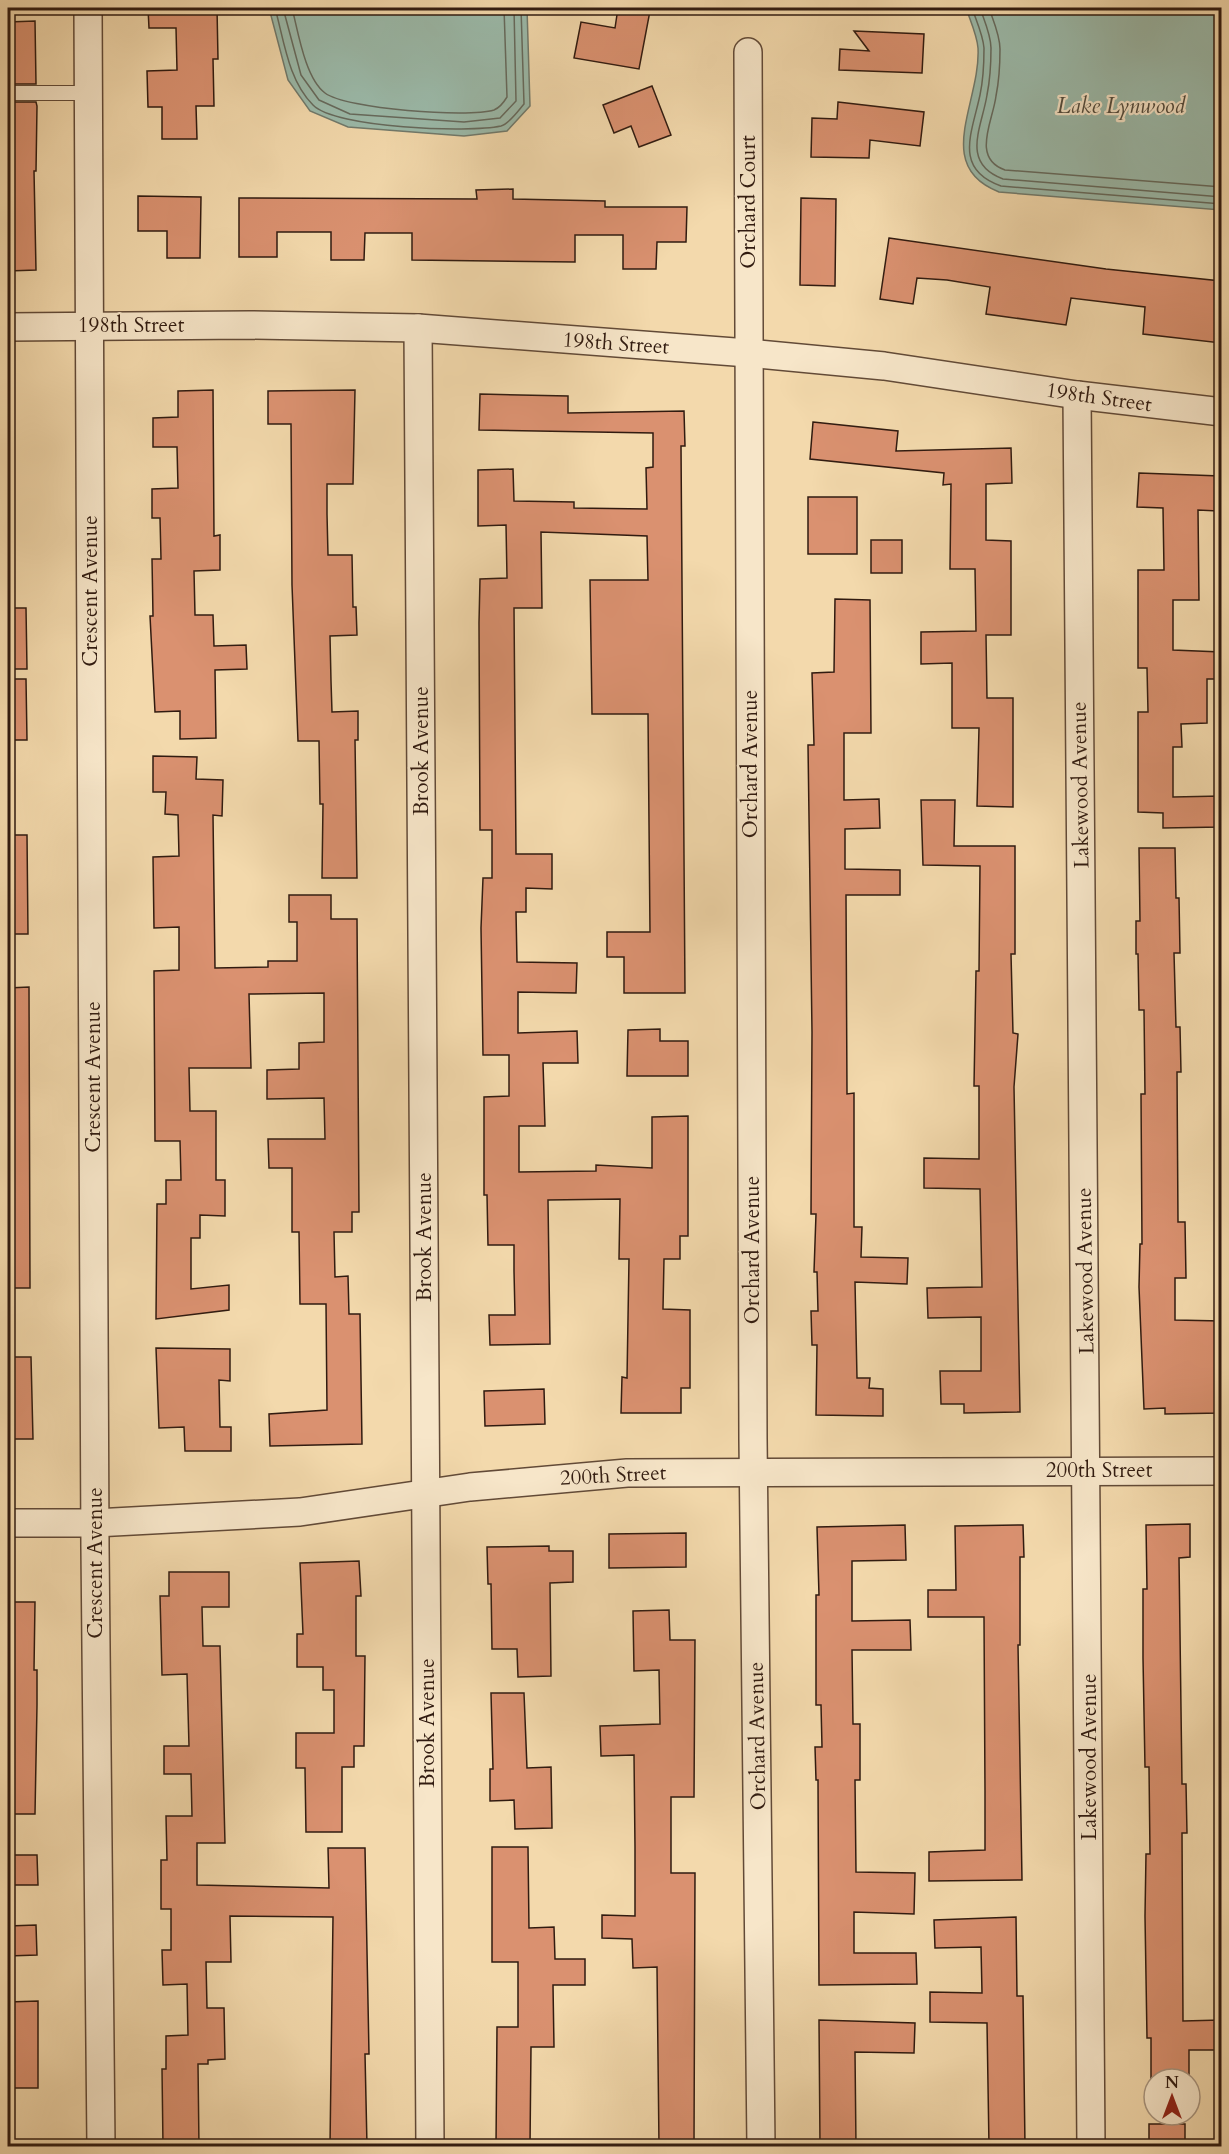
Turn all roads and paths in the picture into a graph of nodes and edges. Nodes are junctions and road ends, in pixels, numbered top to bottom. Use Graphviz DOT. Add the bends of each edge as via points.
graph roads {
  1 [pos="88,8"];
  2 [pos="748,52"];
  3 [pos="8,93"];
  4 [pos="88,93"];
  5 [pos="89,326"];
  6 [pos="8,327"];
  7 [pos="418,328"];
  8 [pos="748,353"];
  9 [pos="1077,395"];
  10 [pos="1221,412"];
  11 [pos="1087,1469"];
  12 [pos="754,1471"];
  13 [pos="1221,1471"];
  14 [pos="426,1494"];
  15 [pos="8,1523"];
  16 [pos="95,1523"];
  17 [pos="101,2146"];
  18 [pos="430,2146"];
  19 [pos="761,2146"];
  20 [pos="1091,2146"];
  1 -- 4 [label="street, Crescent Avenue"];
  2 -- 8 [label="street, Orchard Court"];
  3 -- 4 [label="lane"];
  4 -- 5 [label="street, Crescent Avenue"];
  5 -- 6 [label="street, 198th Street"];
  5 -- 7 [label="street, 198th Street"];
  5 -- 16 [label="street, Crescent Avenue"];
  7 -- 8 [label="street, 198th Street"];
  7 -- 14 [label="street, Brook Avenue"];
  8 -- 9 [label="street, 198th Street" via="885,366"];
  8 -- 12 [label="street, Orchard Avenue"];
  9 -- 10 [label="street, 198th Street"];
  9 -- 11 [label="street, Lakewood Avenue"];
  11 -- 12 [label="street, 200th Street"];
  11 -- 13 [label="street, 200th Street"];
  11 -- 20 [label="street, Lakewood Avenue"];
  12 -- 14 [label="street, 200th Street" via="585,1476"];
  12 -- 19 [label="street, Orchard Avenue"];
  14 -- 16 [label="street, 200th Street" via="300,1512"];
  14 -- 18 [label="street, Brook Avenue"];
  15 -- 16 [label="street, 200th Street"];
  16 -- 17 [label="street, Crescent Avenue"];
}
